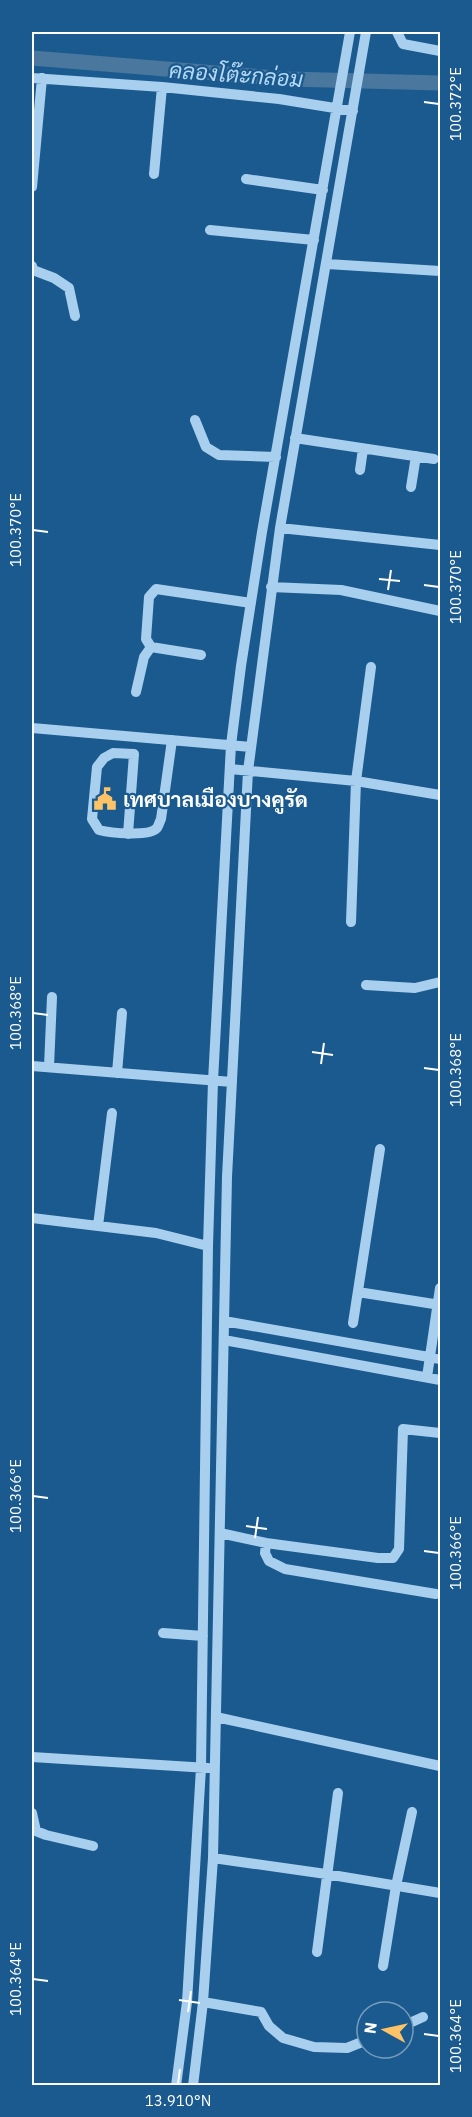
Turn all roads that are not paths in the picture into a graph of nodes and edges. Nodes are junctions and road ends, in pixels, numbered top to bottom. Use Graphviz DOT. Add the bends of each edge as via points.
graph roads {
  1 [pos="366,32"];
  2 [pos="397,32"];
  3 [pos="349,36"];
  4 [pos="441,51"];
  5 [pos="37,78"];
  6 [pos="162,87"];
  7 [pos="338,104"];
  8 [pos="353,108"];
  9 [pos="154,174"];
  10 [pos="246,179"];
  11 [pos="32,187"];
  12 [pos="323,190"];
  13 [pos="210,230"];
  14 [pos="314,240"];
  15 [pos="327,264"];
  16 [pos="32,266"];
  17 [pos="441,271"];
  18 [pos="75,316"];
  19 [pos="195,420"];
  20 [pos="295,438"];
  21 [pos="363,449"];
  22 [pos="416,456"];
  23 [pos="276,457"];
  24 [pos="434,459"];
  25 [pos="360,470"];
  26 [pos="411,487"];
  27 [pos="280,528"];
  28 [pos="441,545"];
  29 [pos="271,587"];
  30 [pos="251,603"];
  31 [pos="441,611"];
  32 [pos="151,646"];
  33 [pos="201,655"];
  34 [pos="370,667"];
  35 [pos="136,692"];
  36 [pos="32,728"];
  37 [pos="134,736"];
  38 [pos="172,740"];
  39 [pos="231,745"];
  40 [pos="251,747"];
  41 [pos="134,754"];
  42 [pos="230,769"];
  43 [pos="248,771"];
  44 [pos="356,781"];
  45 [pos="441,795"];
  46 [pos="128,834"];
  47 [pos="351,922"];
  48 [pos="441,982"];
  49 [pos="366,985"];
  50 [pos="52,997"];
  51 [pos="122,1013"];
  52 [pos="32,1066"];
  53 [pos="49,1067"];
  54 [pos="117,1073"];
  55 [pos="213,1081"];
  56 [pos="232,1082"];
  57 [pos="112,1113"];
  58 [pos="380,1149"];
  59 [pos="32,1218"];
  60 [pos="98,1226"];
  61 [pos="208,1246"];
  62 [pos="441,1288"];
  63 [pos="358,1292"];
  64 [pos="439,1305"];
  65 [pos="224,1321"];
  66 [pos="353,1323"];
  67 [pos="224,1340"];
  68 [pos="436,1358"];
  69 [pos="428,1377"];
  70 [pos="441,1380"];
  71 [pos="441,1433"];
  72 [pos="220,1533"];
  73 [pos="266,1543"];
  74 [pos="436,1594"];
  75 [pos="163,1633"];
  76 [pos="203,1636"];
  77 [pos="216,1718"];
  78 [pos="32,1758"];
  79 [pos="441,1766"];
  80 [pos="201,1768"];
  81 [pos="215,1768"];
  82 [pos="338,1793"];
  83 [pos="412,1812"];
  84 [pos="32,1813"];
  85 [pos="93,1846"];
  86 [pos="213,1858"];
  87 [pos="326,1874"];
  88 [pos="396,1886"];
  89 [pos="441,1893"];
  90 [pos="317,1952"];
  91 [pos="383,1966"];
  92 [pos="203,2002"];
  93 [pos="423,2017"];
  94 [pos="415,2021"];
  95 [pos="355,2045"];
  96 [pos="176,2085"];
  97 [pos="193,2085"];
  1 -- 8 [label="street"];
  2 -- 4 [label="street" via="403,44"];
  3 -- 7 [label="street"];
  5 -- 6 [label="street"];
  5 -- 11 [label="street"];
  6 -- 7 [label="street"];
  6 -- 9 [label="street"];
  7 -- 8 [label="street"];
  7 -- 12 [label="street"];
  8 -- 15 [label="street"];
  10 -- 12 [label="street"];
  12 -- 14 [label="street"];
  13 -- 14 [label="street"];
  14 -- 23 [label="street"];
  15 -- 17 [label="street"];
  15 -- 20 [label="street"];
  16 -- 18 [label="street" via="69,288"];
  19 -- 23 [label="street" via="206,447 219,455"];
  20 -- 21 [label="street"];
  20 -- 27 [label="street"];
  21 -- 22 [label="street"];
  21 -- 25 [label="street"];
  22 -- 24 [label="street"];
  22 -- 26 [label="street"];
  23 -- 30 [label="street"];
  27 -- 28 [label="street"];
  27 -- 29 [label="street"];
  29 -- 31 [label="street" via="341,590"];
  29 -- 40 [label="street"];
  30 -- 32 [label="street" via="156,589 149,597 146,639"];
  30 -- 39 [label="street"];
  32 -- 33 [label="street"];
  32 -- 35 [label="street" via="144,657"];
  34 -- 44 [label="street"];
  36 -- 37 [label="street"];
  37 -- 38 [label="street"];
  37 -- 41 [label="street"];
  38 -- 39 [label="street"];
  38 -- 46 [label="street" via="158,828"];
  39 -- 40 [label="street"];
  39 -- 42 [label="street"];
  40 -- 43 [label="street"];
  41 -- 46 [label="street"];
  41 -- 46 [label="street" via="113,753 97,767 92,819 99,830"];
  42 -- 43 [label="street"];
  42 -- 55 [label="street"];
  43 -- 44 [label="street"];
  43 -- 56 [label="street"];
  44 -- 45 [label="street"];
  44 -- 47 [label="street"];
  48 -- 49 [label="street" via="415,988"];
  50 -- 53 [label="street"];
  51 -- 54 [label="street"];
  52 -- 53 [label="street"];
  53 -- 54 [label="street"];
  54 -- 55 [label="street"];
  55 -- 56 [label="street"];
  55 -- 61 [label="street"];
  56 -- 65 [label="street"];
  57 -- 60 [label="street"];
  58 -- 63 [label="street"];
  59 -- 60 [label="street"];
  60 -- 61 [label="street" via="156,1233"];
  61 -- 76 [label="street"];
  62 -- 64 [label="street"];
  63 -- 64 [label="street"];
  63 -- 66 [label="street"];
  64 -- 68 [label="street"];
  65 -- 67 [label="street"];
  65 -- 68 [label="street"];
  67 -- 69 [label="street"];
  67 -- 72 [label="street"];
  68 -- 69 [label="street"];
  69 -- 70 [label="street"];
  71 -- 73 [label="street" via="403,1428 399,1549 393,1558"];
  72 -- 73 [label="street"];
  72 -- 77 [label="street"];
  73 -- 74 [label="street" via="269,1561 285,1569"];
  75 -- 76 [label="street"];
  76 -- 80 [label="street"];
  77 -- 79 [label="street"];
  77 -- 81 [label="street"];
  78 -- 80 [label="street"];
  80 -- 81 [label="street"];
  80 -- 96 [label="street" via="187,2002"];
  81 -- 86 [label="street"];
  82 -- 87 [label="street"];
  83 -- 88 [label="street"];
  84 -- 85 [label="street" via="36,1831"];
  86 -- 87 [label="street"];
  86 -- 92 [label="street"];
  87 -- 88 [label="street"];
  87 -- 90 [label="street"];
  88 -- 89 [label="street"];
  88 -- 91 [label="street"];
  92 -- 95 [label="street" via="261,2012 283,2038 314,2047"];
  92 -- 97 [label="street"];
  93 -- 94 [label="street"];
}
